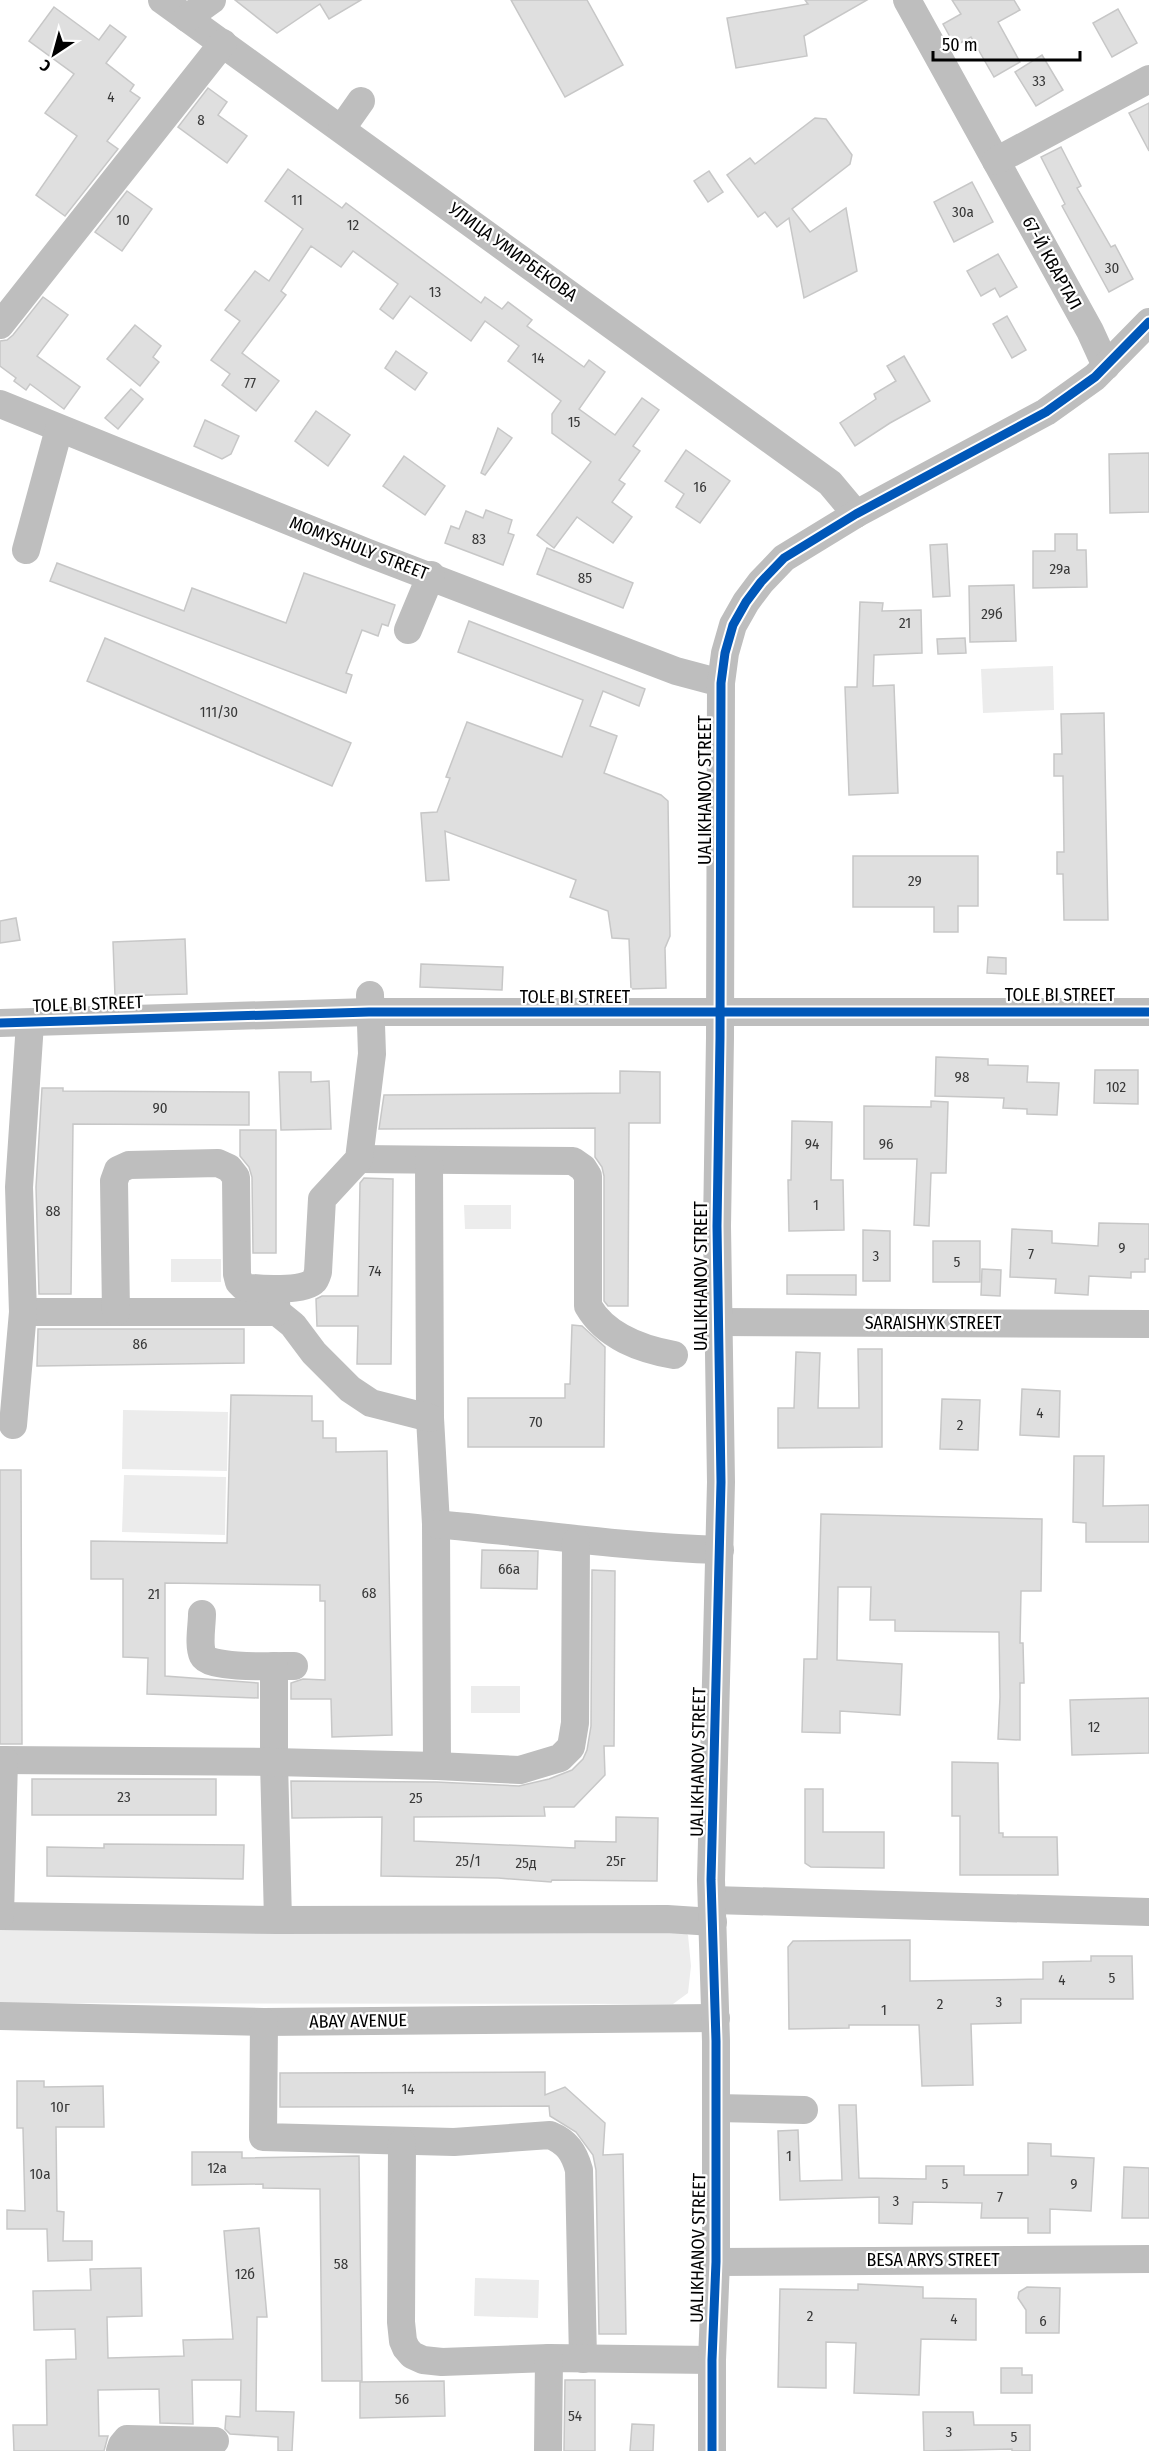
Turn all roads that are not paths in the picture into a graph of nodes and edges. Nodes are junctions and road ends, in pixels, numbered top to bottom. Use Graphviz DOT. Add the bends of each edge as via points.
graph roads {
  1 [pos="162,0"];
  2 [pos="212,0"];
  3 [pos="907,0"];
  4 [pos="187,18"];
  5 [pos="224,43"];
  6 [pos="1149,79"];
  7 [pos="361,102"];
  8 [pos="342,128"];
  9 [pos="996,161"];
  10 [pos="1149,322"];
  11 [pos="0,325"];
  12 [pos="1106,366"];
  13 [pos="0,404"];
  14 [pos="59,429"];
  15 [pos="856,514"];
  16 [pos="26,550"];
  17 [pos="431,575"];
  18 [pos="408,630"];
  19 [pos="722,683"];
  20 [pos="369,1002"];
  21 [pos="720,1012"];
  22 [pos="1149,1012"];
  23 [pos="0,1023"];
  24 [pos="30,1023"];
  25 [pos="359,1159"];
  26 [pos="429,1161"];
  27 [pos="276,1300"];
  28 [pos="116,1311"];
  29 [pos="23,1312"];
  30 [pos="717,1322"];
  31 [pos="1149,1324"];
  32 [pos="674,1356"];
  33 [pos="430,1418"];
  34 [pos="13,1425"];
  35 [pos="436,1524"];
  36 [pos="576,1541"];
  37 [pos="720,1550"];
  38 [pos="202,1614"];
  39 [pos="2,1760"];
  40 [pos="274,1762"];
  41 [pos="437,1766"];
  42 [pos="713,1911"];
  43 [pos="1149,1912"];
  44 [pos="0,1916"];
  45 [pos="278,1920"];
  46 [pos="0,2016"];
  47 [pos="716,2018"];
  48 [pos="264,2022"];
  49 [pos="716,2108"];
  50 [pos="804,2110"];
  51 [pos="402,2142"];
  52 [pos="1149,2259"];
  53 [pos="716,2262"];
  54 [pos="549,2358"];
  55 [pos="583,2359"];
  56 [pos="712,2360"];
  57 [pos="215,2441"];
  58 [pos="120,2451"];
  59 [pos="548,2451"];
  60 [pos="712,2451"];
  1 -- 4 [label="street, УЛИЦА УМИРБЕКОВА"];
  2 -- 4 [label="street"];
  3 -- 9 [label="street, 67-Й КВАРТАЛ"];
  4 -- 5 [label="street, УЛИЦА УМИРБЕКОВА"];
  5 -- 8 [label="street, УЛИЦА УМИРБЕКОВА"];
  5 -- 11 [label="street"];
  6 -- 9 [label="street"];
  7 -- 8 [label="street"];
  8 -- 15 [label="street, УЛИЦА УМИРБЕКОВА" via="830,483"];
  9 -- 12 [label="street, 67-Й КВАРТАЛ"];
  10 -- 12 [label="street, UALIKHANOV STREET"];
  12 -- 15 [label="street, UALIKHANOV STREET" via="1080,390 1046,412"];
  13 -- 14 [label="street, MOMYSHULY STREET"];
  14 -- 16 [label="street"];
  14 -- 17 [label="street, MOMYSHULY STREET"];
  15 -- 19 [label="street, UALIKHANOV STREET" via="784,558 761,582 733,625"];
  17 -- 18 [label="street"];
  17 -- 19 [label="street, MOMYSHULY STREET" via="676,670"];
  19 -- 21 [label="street, UALIKHANOV STREET"];
  20 -- 21 [label="street, TOLE BI STREET" via="661,1014"];
  20 -- 24 [label="street, TOLE BI STREET"];
  20 -- 25 [label="street" via="372,1054"];
  21 -- 22 [label="street, TOLE BI STREET"];
  21 -- 30 [label="street, UALIKHANOV STREET"];
  23 -- 24 [label="street, TOLE BI STREET"];
  24 -- 29 [label="street" via="19,1187"];
  25 -- 26 [label="street"];
  25 -- 27 [label="street" via="322,1199 318,1272 314,1282"];
  26 -- 32 [label="street" via="579,1164 588,1176 588,1306 627,1341"];
  26 -- 33 [label="street"];
  27 -- 28 [label="street"];
  27 -- 28 [label="street" via="239,1282 236,1177 229,1168 218,1163 129,1165 118,1170 114,1180"];
  27 -- 33 [label="street" via="314,1353 350,1389 371,1403"];
  28 -- 29 [label="street"];
  29 -- 34 [label="street"];
  30 -- 31 [label="street, SARAISHYK STREET"];
  30 -- 37 [label="street, UALIKHANOV STREET"];
  33 -- 35 [label="street"];
  35 -- 36 [label="street"];
  35 -- 41 [label="street"];
  36 -- 37 [label="street"];
  36 -- 41 [label="street" via="576,1723 571,1747 560,1758 520,1770"];
  37 -- 42 [label="street, UALIKHANOV STREET"];
  38 -- 40 [label="street" via="203,1656 207,1661 284,1666"];
  39 -- 40 [label="street"];
  39 -- 44 [label="street"];
  40 -- 41 [label="street"];
  40 -- 45 [label="street"];
  42 -- 43 [label="street"];
  42 -- 45 [label="street" via="667,1919"];
  42 -- 47 [label="street, UALIKHANOV STREET"];
  44 -- 45 [label="street"];
  46 -- 48 [label="street, ABAY AVENUE"];
  47 -- 48 [label="street, ABAY AVENUE"];
  47 -- 49 [label="street, UALIKHANOV STREET"];
  48 -- 51 [label="street" via="263,2137"];
  49 -- 50 [label="street"];
  49 -- 53 [label="street, UALIKHANOV STREET"];
  51 -- 54 [label="street" via="401,2322 406,2348 423,2360 442,2362"];
  51 -- 55 [label="street" via="550,2135 562,2140 575,2154 580,2188"];
  52 -- 53 [label="street, BESA ARYS STREET"];
  53 -- 56 [label="street, UALIKHANOV STREET"];
  54 -- 55 [label="street"];
  54 -- 59 [label="street"];
  55 -- 56 [label="street"];
  56 -- 60 [label="street, UALIKHANOV STREET"];
  57 -- 58 [label="street" via="127,2439"];
}
